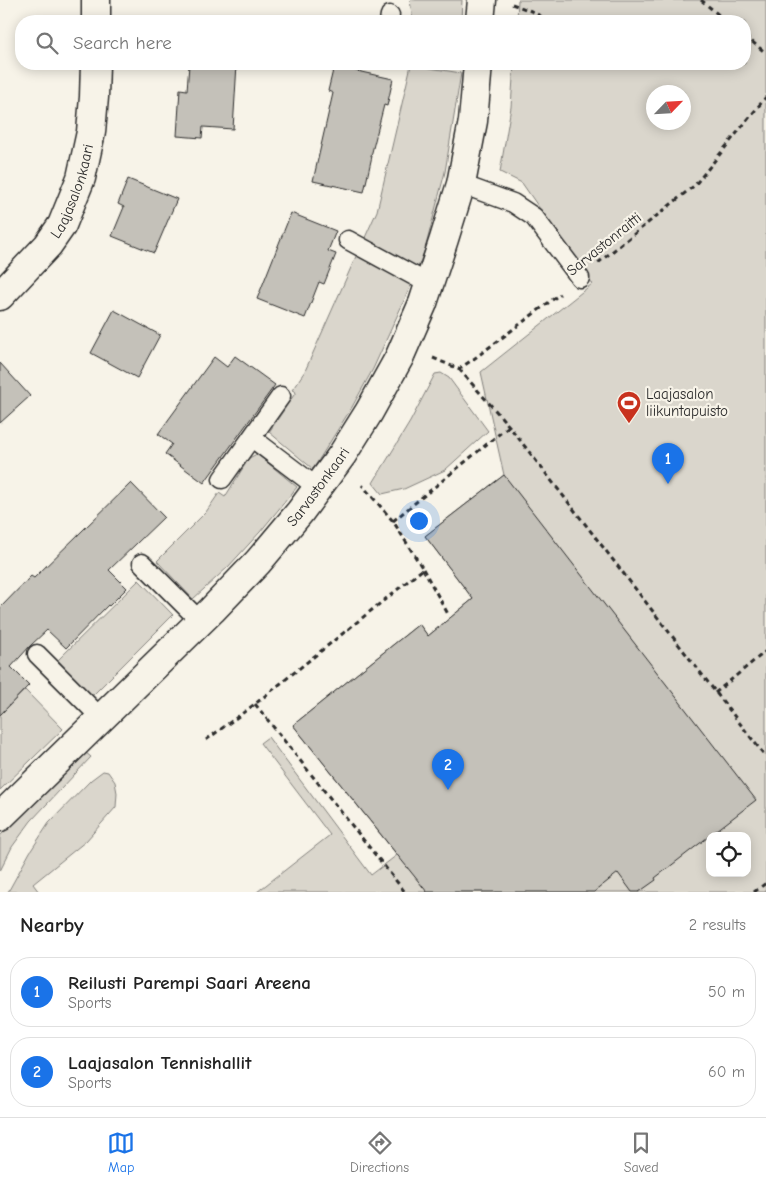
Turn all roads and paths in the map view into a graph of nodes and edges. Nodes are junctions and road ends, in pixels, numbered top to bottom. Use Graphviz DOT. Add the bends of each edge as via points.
graph roads {
  1 [pos="96,0"];
  2 [pos="482,0"];
  3 [pos="701,0"];
  4 [pos="511,4"];
  5 [pos="96,15"];
  6 [pos="481,15"];
  7 [pos="538,15"];
  8 [pos="719,15"];
  9 [pos="751,41"];
  10 [pos="766,53"];
  11 [pos="95,70"];
  12 [pos="476,70"];
  13 [pos="766,97"];
  14 [pos="461,184"];
  15 [pos="348,240"];
  16 [pos="580,278"];
  17 [pos="429,284"];
  18 [pos="0,296"];
  19 [pos="434,358"];
  20 [pos="459,369"];
  21 [pos="281,396"];
  22 [pos="509,426"];
  23 [pos="252,438"];
  24 [pos="222,479"];
  25 [pos="362,485"];
  26 [pos="318,488"];
  27 [pos="393,521"];
  28 [pos="142,563"];
  29 [pos="423,569"];
  30 [pos="448,614"];
  31 [pos="200,621"];
  32 [pos="766,652"];
  33 [pos="38,654"];
  34 [pos="715,693"];
  35 [pos="255,704"];
  36 [pos="101,718"];
  37 [pos="206,740"];
  38 [pos="766,756"];
  39 [pos="0,817"];
  40 [pos="766,883"];
  41 [pos="405,892"];
  42 [pos="754,892"];
  1 -- 5 [label="street"];
  2 -- 6 [label="street"];
  3 -- 8 [label="path"];
  4 -- 7 [label="path"];
  9 -- 10 [label="path"];
  11 -- 18 [label="street, Laajasalonkaari" via="91,132 81,178 62,225 48,245"];
  12 -- 14 [label="street, Sarvastonkaari" via="473,121"];
  13 -- 16 [label="path, Sarvastonraitti" via="695,185"];
  14 -- 16 [label="lane" via="513,202 534,217"];
  14 -- 17 [label="street, Sarvastonkaari"];
  15 -- 17 [label="lane"];
  16 -- 20 [label="path, Sarvastonraitti"];
  17 -- 26 [label="street, Sarvastonkaari" via="399,358 369,412"];
  19 -- 20 [label="path"];
  20 -- 22 [label="path"];
  21 -- 23 [label="lane"];
  22 -- 27 [label="path"];
  22 -- 34 [label="path"];
  23 -- 24 [label="lane"];
  23 -- 26 [label="lane"];
  25 -- 27 [label="path"];
  26 -- 31 [label="street, Sarvastonkaari" via="258,562"];
  27 -- 29 [label="path"];
  28 -- 31 [label="lane"];
  29 -- 30 [label="path"];
  29 -- 35 [label="path"];
  31 -- 36 [label="street, Sarvastonkaari"];
  32 -- 34 [label="path"];
  33 -- 36 [label="lane"];
  34 -- 38 [label="path"];
  35 -- 37 [label="path"];
  35 -- 41 [label="path"];
  36 -- 39 [label="street, Sarvastonkaari"];
  40 -- 42 [label="path"];
}
